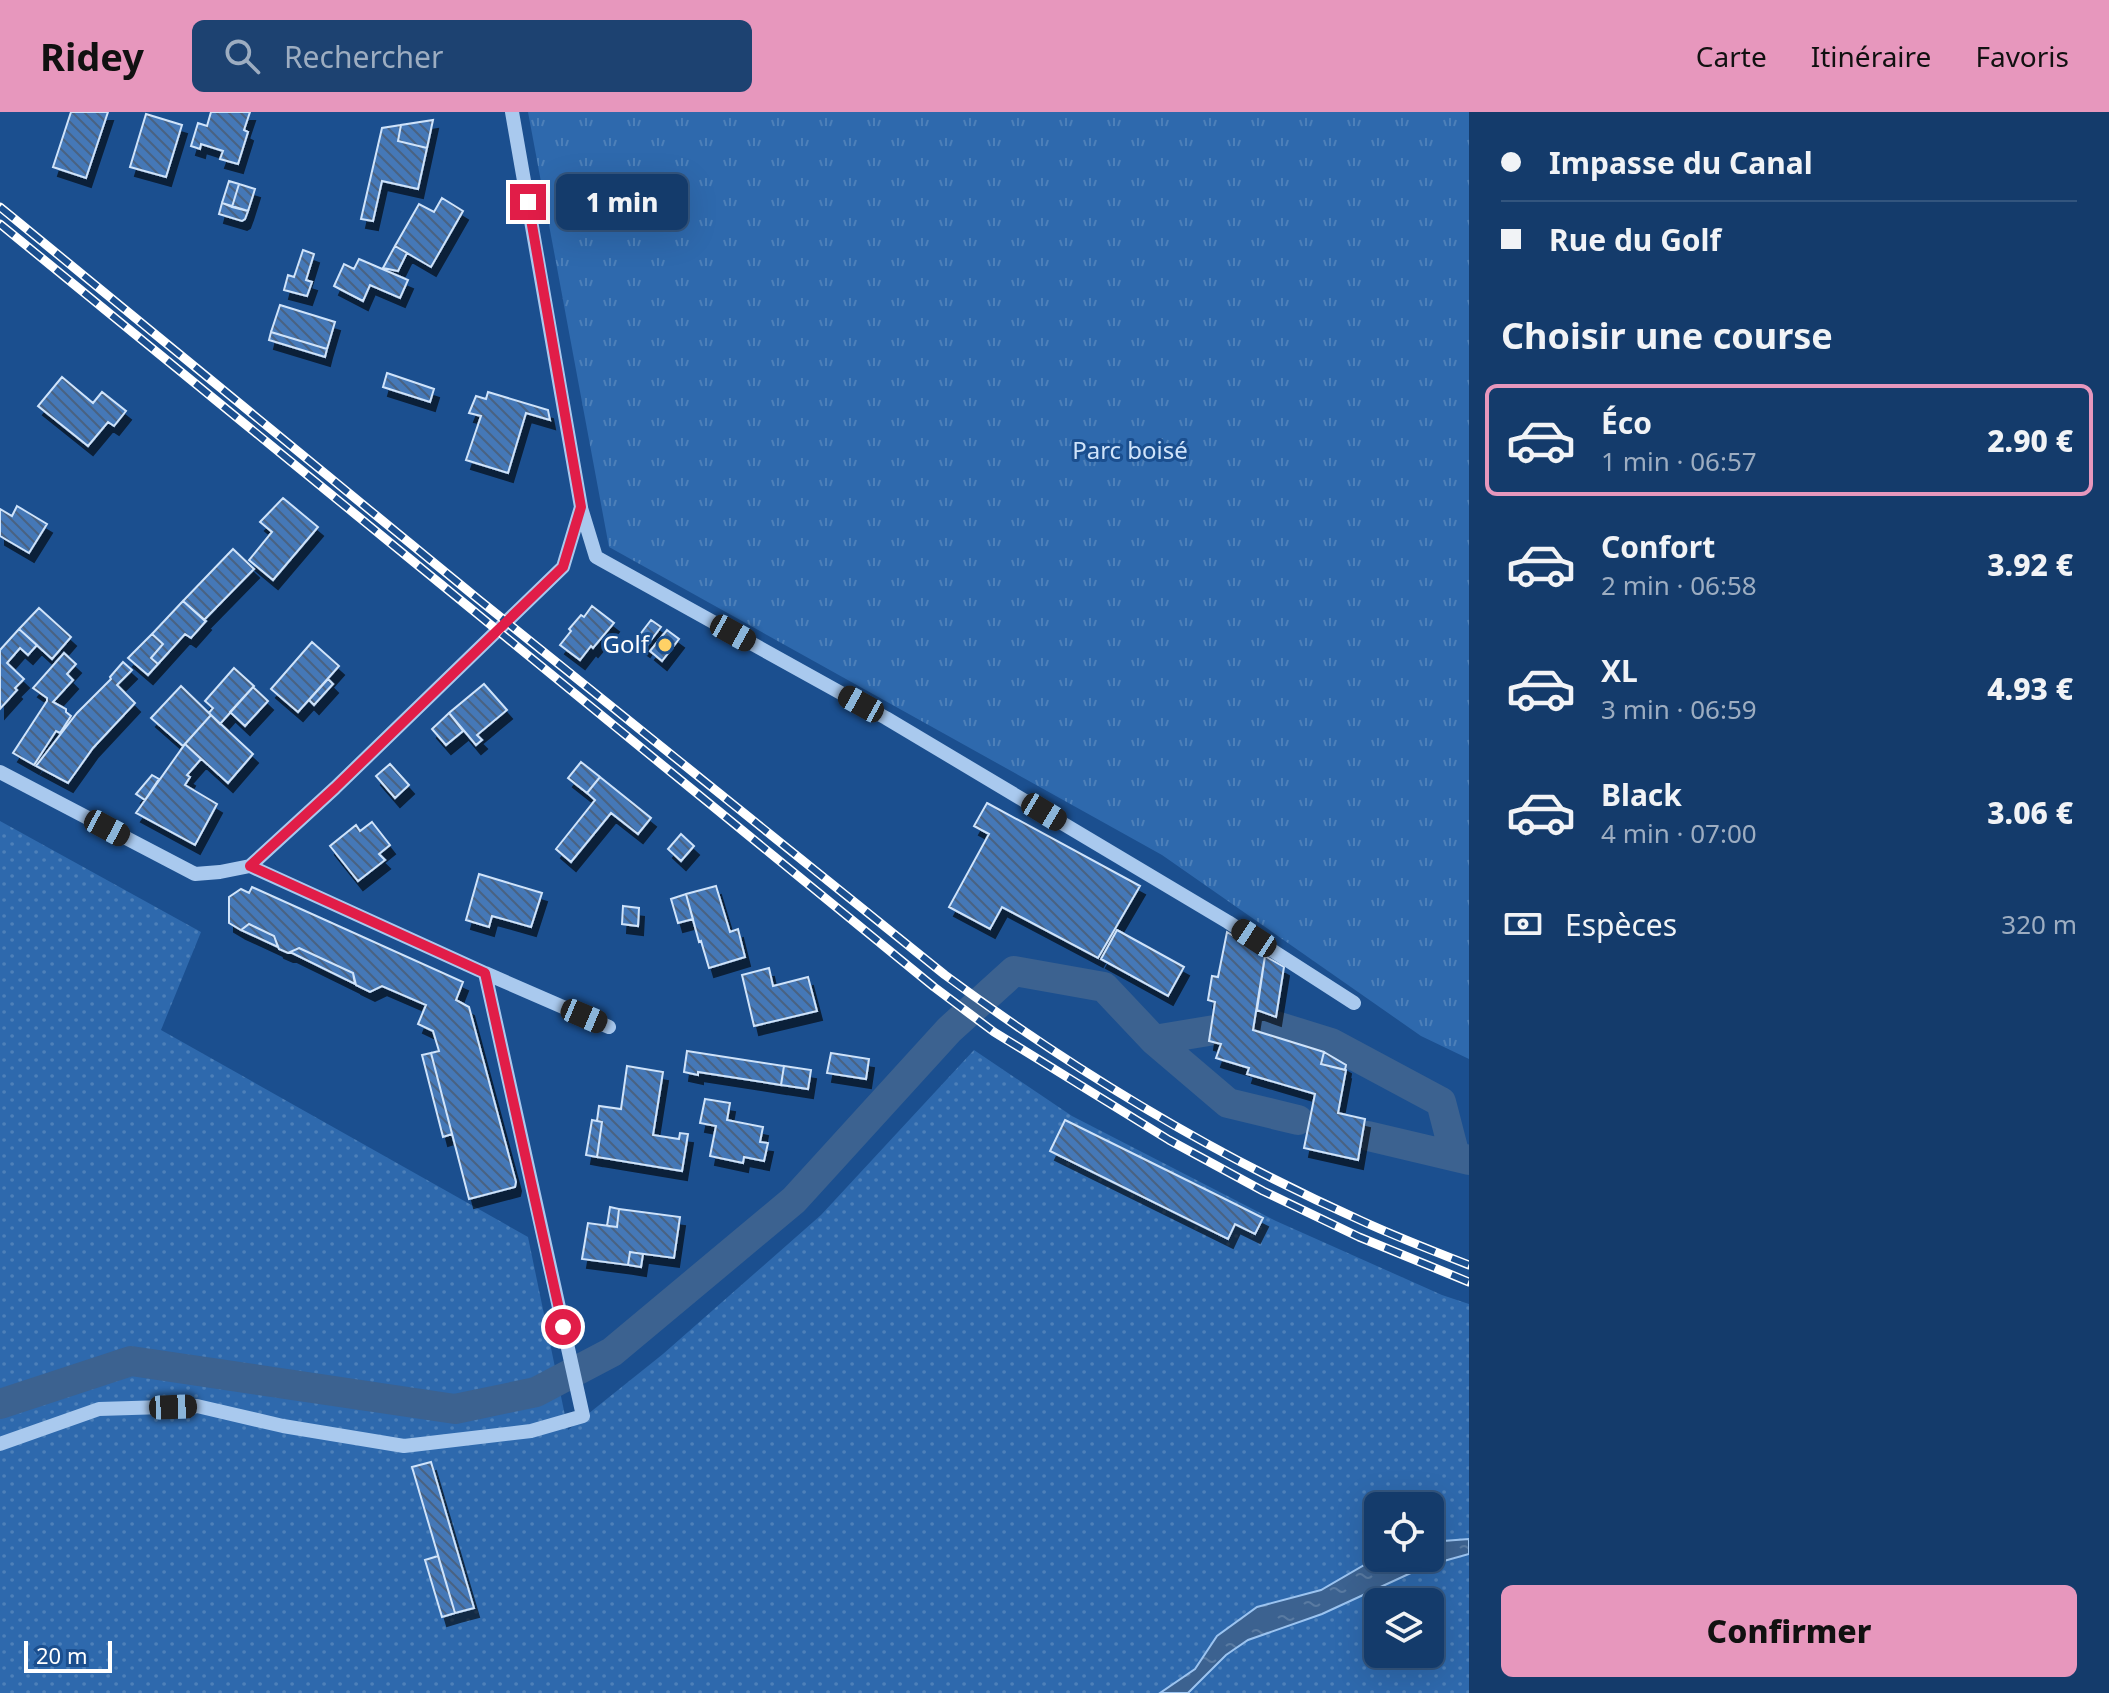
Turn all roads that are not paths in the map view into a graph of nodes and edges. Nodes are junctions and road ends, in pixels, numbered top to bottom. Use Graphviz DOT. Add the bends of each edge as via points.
graph roads {
  1 [pos="512,112"];
  2 [pos="581,507"];
  3 [pos="0,772"];
  4 [pos="250,866"];
  5 [pos="485,973"];
  6 [pos="1354,1003"];
  7 [pos="609,1027"];
  8 [pos="0,1444"];
  1 -- 2 [label="street"];
  2 -- 4 [label="street" via="563,567"];
  2 -- 6 [label="street" via="596,557 886,718"];
  3 -- 4 [label="street" via="195,874"];
  4 -- 5 [label="street"];
  5 -- 7 [label="street"];
  5 -- 8 [label="street" via="583,1416 531,1431 404,1446 197,1406 99,1409"];
}
